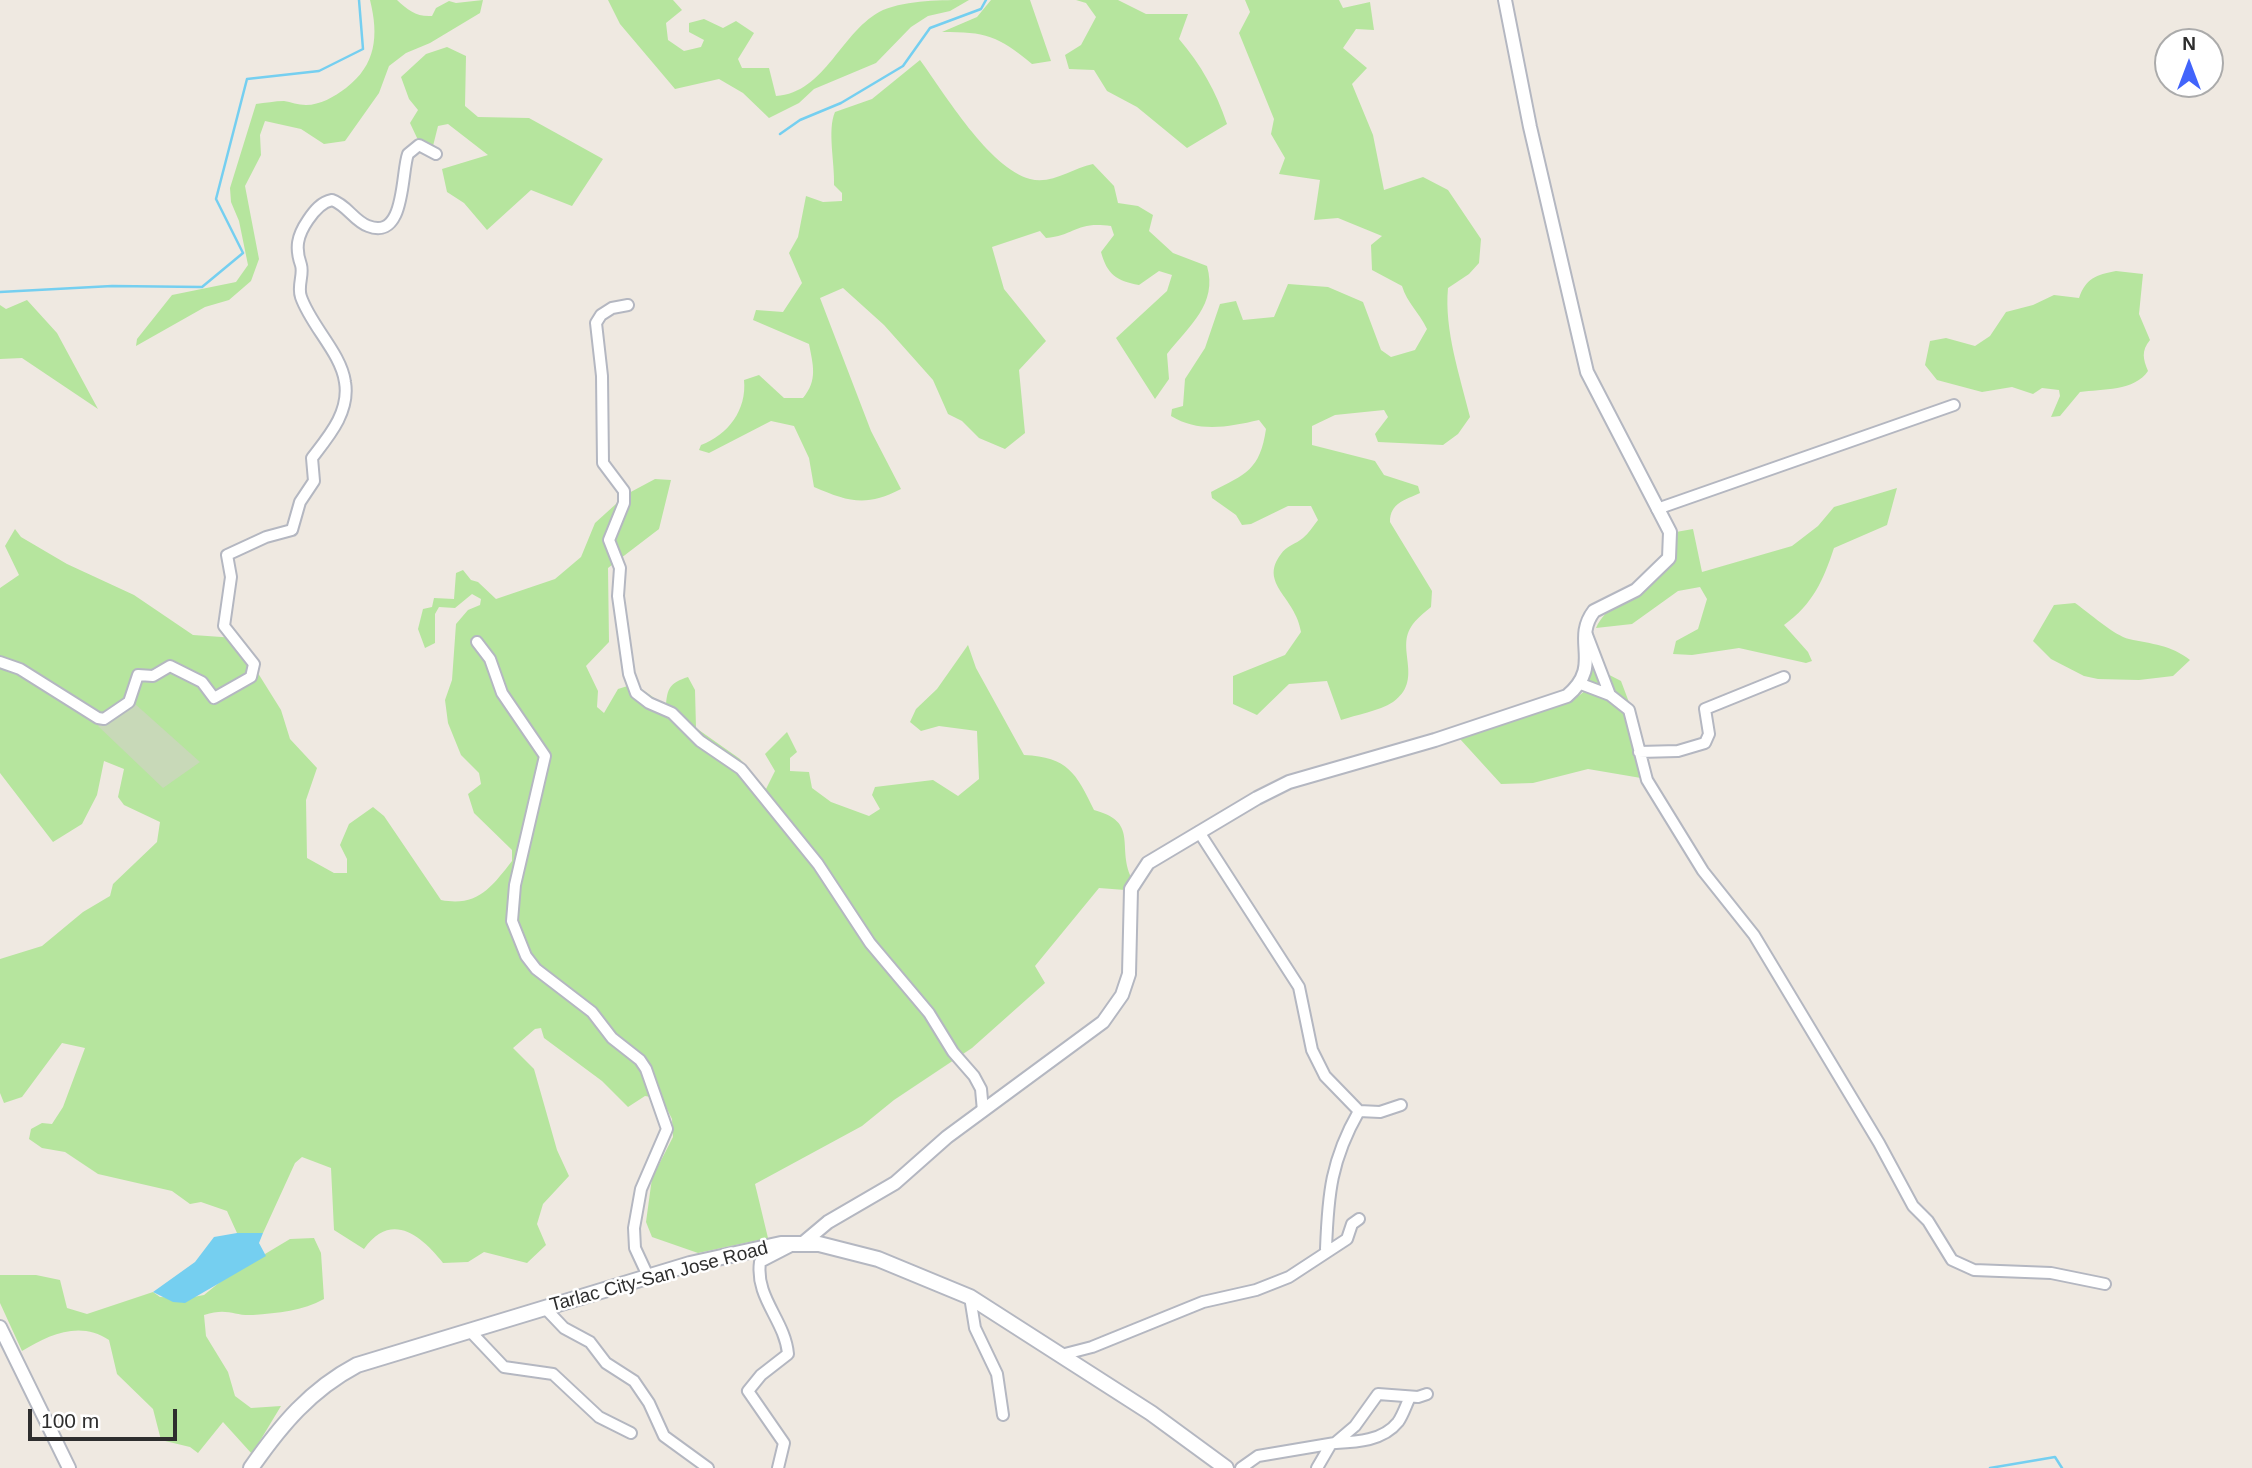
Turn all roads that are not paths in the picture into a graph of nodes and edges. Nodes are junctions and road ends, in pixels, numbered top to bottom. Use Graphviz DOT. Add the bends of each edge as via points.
graph roads {
  1 [pos="1506,0"];
  2 [pos="436,154"];
  3 [pos="628,305"];
  4 [pos="1954,405"];
  5 [pos="1657,509"];
  6 [pos="1586,631"];
  7 [pos="477,642"];
  8 [pos="0,662"];
  9 [pos="1784,677"];
  10 [pos="1581,684"];
  11 [pos="1610,695"];
  12 [pos="1639,752"];
  13 [pos="1199,832"];
  14 [pos="1401,1105"];
  15 [pos="983,1111"];
  16 [pos="1359,1111"];
  17 [pos="1359,1219"];
  18 [pos="800,1243"];
  19 [pos="1326,1249"];
  20 [pos="648,1276"];
  21 [pos="2105,1284"];
  22 [pos="970,1297"];
  23 [pos="545,1308"];
  24 [pos="0,1327"];
  25 [pos="468,1330"];
  26 [pos="1061,1355"];
  27 [pos="1427,1394"];
  28 [pos="1410,1397"];
  29 [pos="1003,1415"];
  30 [pos="631,1433"];
  31 [pos="1333,1444"];
  32 [pos="69,1468"];
  33 [pos="251,1468"];
  34 [pos="708,1468"];
  35 [pos="778,1468"];
  36 [pos="1226,1468"];
  37 [pos="1241,1468"];
  38 [pos="1317,1468"];
  1 -- 5 [label="street" via="1530,127 1587,372"];
  2 -- 8 [label="street" via="419,145 408,154 402,199 397,213 384,226 364,225 332,200 322,204 302,229 296,252 301,266 299,291 318,333 338,361 345,391 339,423 312,458 314,481 300,502 292,530 227,555 231,578 224,626 254,664 251,677 214,698 202,682 170,666 153,676 138,676 129,702 104,719"];
  3 -- 15 [label="street" via="601,315 595,336 602,376 603,463 624,491 624,503 609,540 621,568 618,596 633,687 643,699 672,713 700,741 741,769 818,864 865,935 974,1076"];
  4 -- 5 [label="street"];
  5 -- 6 [label="street" via="1670,532 1669,558 1636,590 1594,611"];
  6 -- 10 [label="street"];
  6 -- 11 [label="street"];
  7 -- 20 [label="street" via="490,659 502,693 545,756 515,886 512,921 518,939 536,970 592,1012 612,1038 640,1060 666,1124 641,1189 634,1228 635,1248"];
  9 -- 12 [label="street" via="1705,709 1709,734 1705,743 1678,751"];
  10 -- 11 [label="street"];
  10 -- 13 [label="street" via="1567,696 1289,782"];
  11 -- 12 [label="street" via="1629,710"];
  12 -- 21 [label="street" via="1647,780 1703,872 1754,936 1913,1206 1952,1260 1974,1270 2051,1273"];
  13 -- 15 [label="street" via="1148,863 1133,882 1131,965 1117,1005 1096,1029"];
  13 -- 16 [label="street" via="1299,987 1312,1050 1325,1076"];
  14 -- 16 [label="street" via="1380,1112"];
  15 -- 18 [label="street" via="895,1183"];
  16 -- 19 [label="street" via="1341,1143 1328,1197"];
  17 -- 19 [label="street" via="1347,1239"];
  18 -- 20 [label="main road, Tarlac City-San Jose Road" via="731,1254"];
  18 -- 22 [label="main road, Tarlac City-San Jose Road" via="878,1259"];
  18 -- 35 [label="street" via="760,1262 758,1276 767,1307 786,1338 788,1354 748,1391 783,1444"];
  19 -- 26 [label="street" via="1289,1277 1203,1302"];
  20 -- 23 [label="main road, Tarlac City-San Jose Road"];
  22 -- 26 [label="main road, Tarlac City-San Jose Road"];
  22 -- 29 [label="street" via="975,1328 997,1374"];
  23 -- 25 [label="main road, Tarlac City-San Jose Road"];
  23 -- 34 [label="street" via="564,1328 590,1342 606,1363 634,1381 664,1436"];
  24 -- 32 [label="street"];
  25 -- 30 [label="street" via="504,1367 553,1374 599,1417"];
  25 -- 33 [label="main road, Tarlac City-San Jose Road" via="377,1357 337,1376 288,1418"];
  26 -- 36 [label="main road, Tarlac City-San Jose Road"];
  27 -- 28 [label="street"];
  28 -- 31 [label="street" via="1388,1432 1363,1442"];
  28 -- 31 [label="street" via="1378,1394 1355,1426"];
  31 -- 37 [label="street" via="1258,1456"];
  31 -- 38 [label="street"];
}
